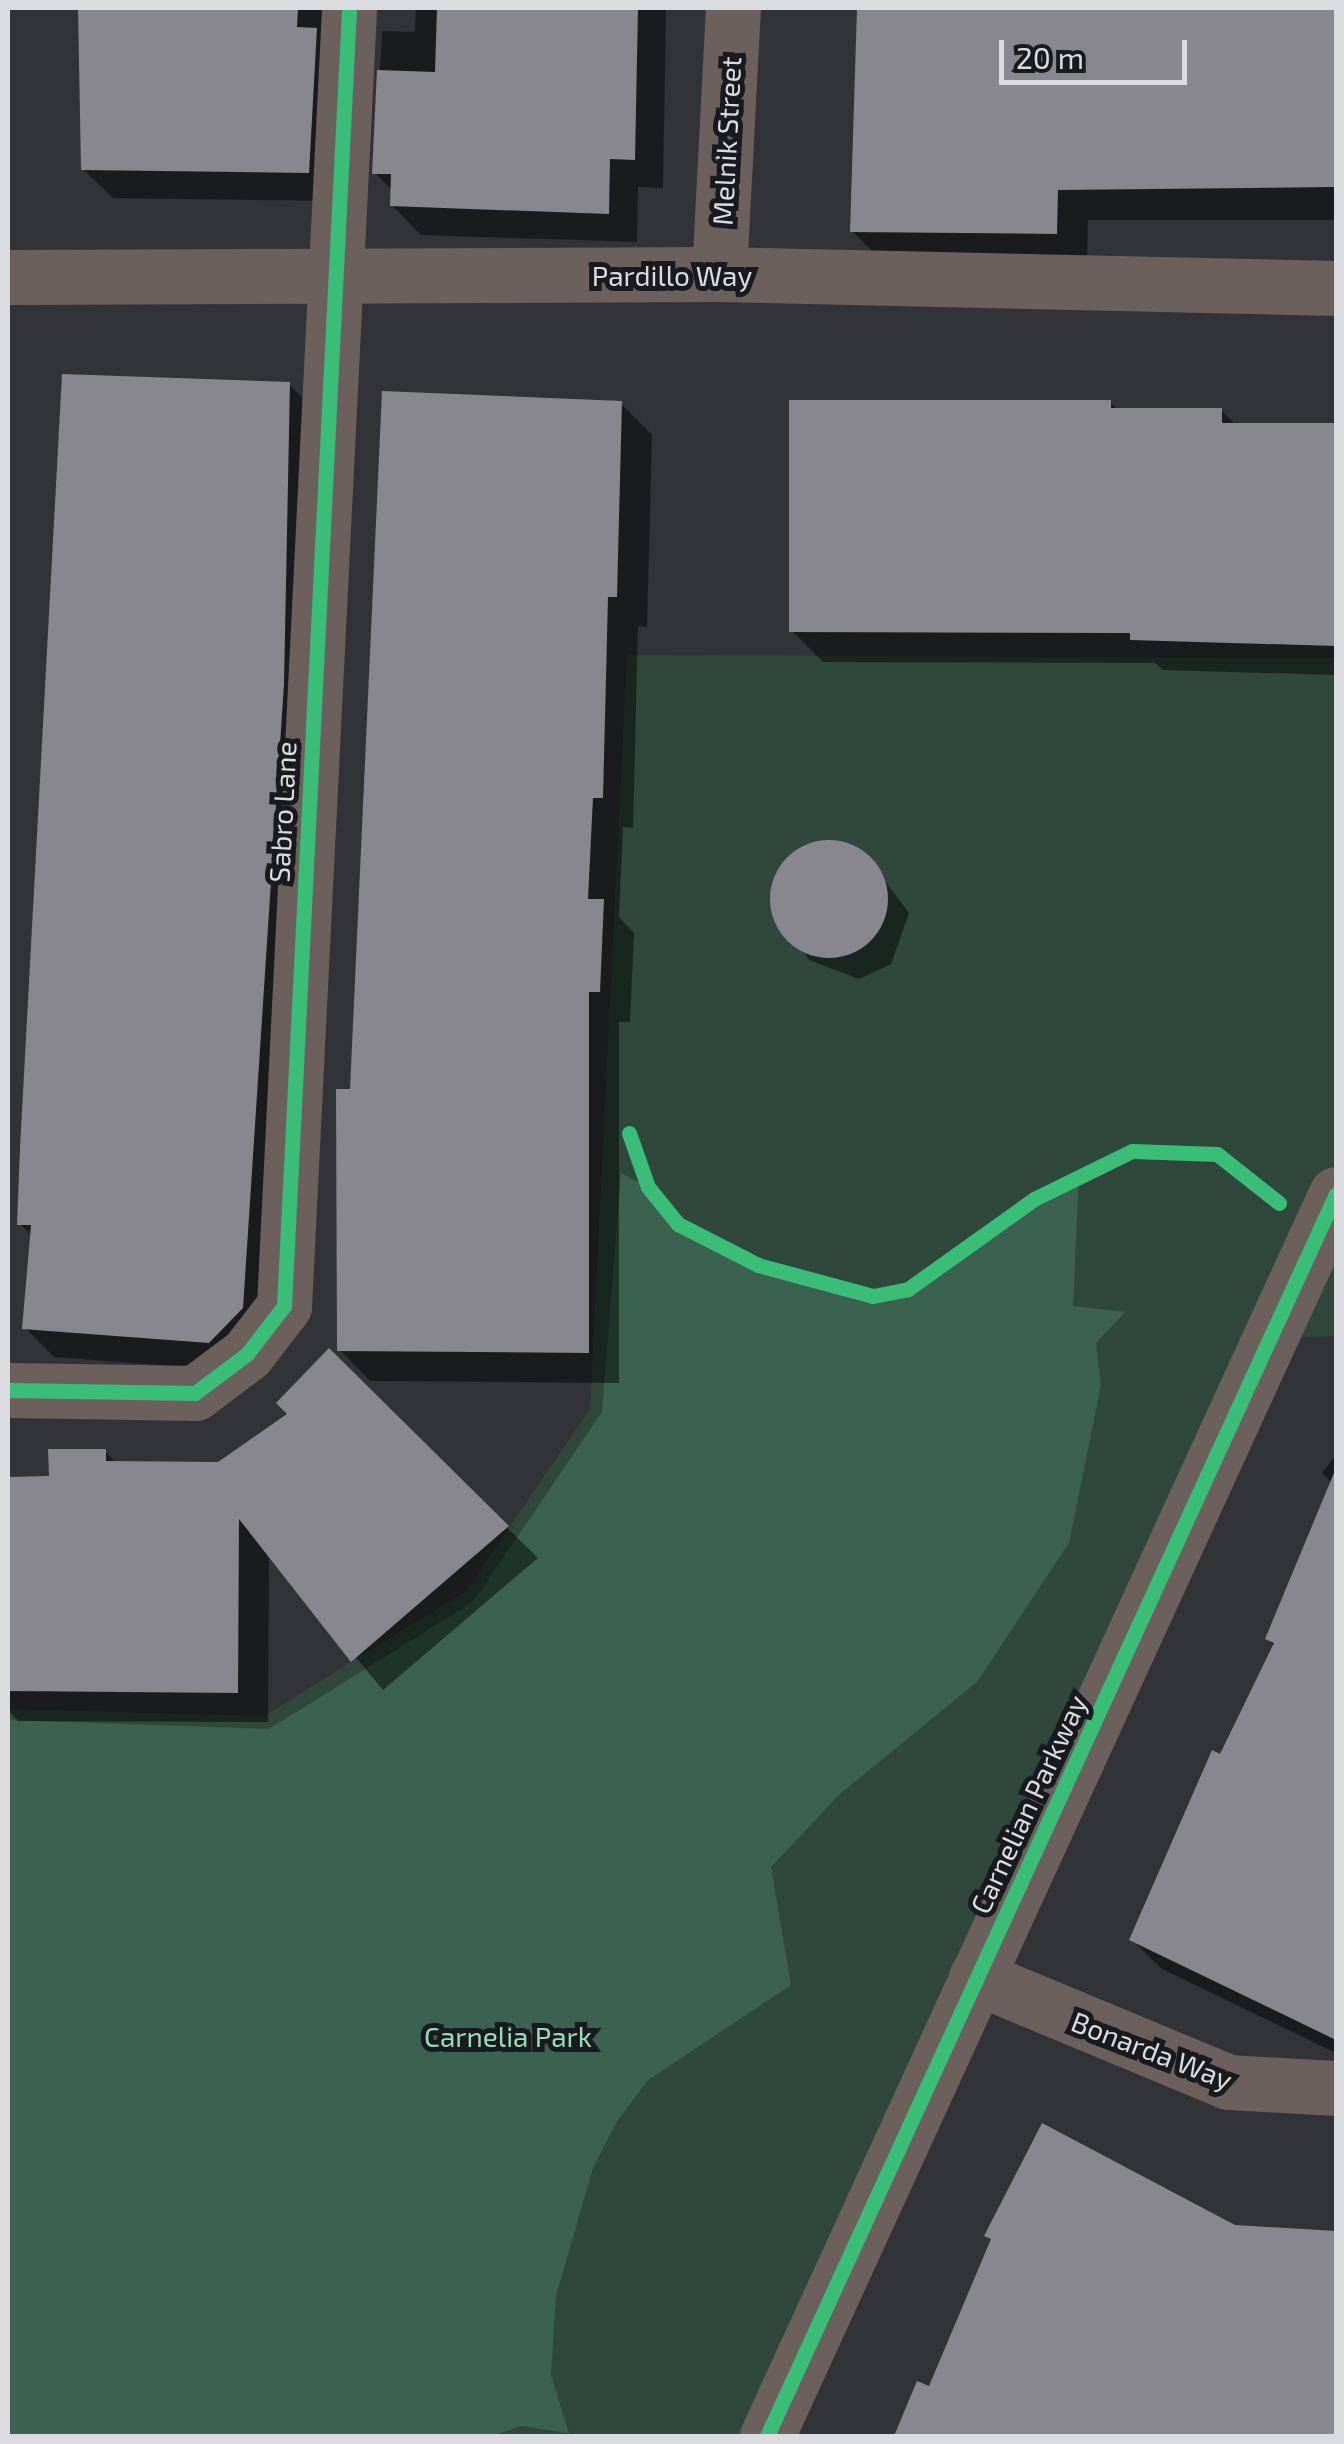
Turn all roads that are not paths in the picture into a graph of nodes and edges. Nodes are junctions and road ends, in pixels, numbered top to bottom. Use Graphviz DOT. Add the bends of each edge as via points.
graph roads {
  1 [pos="348,8"];
  2 [pos="733,8"];
  3 [pos="719,274"];
  4 [pos="8,277"];
  5 [pos="334,280"];
  6 [pos="1336,288"];
  7 [pos="1336,1194"];
  8 [pos="8,1390"];
  9 [pos="976,1977"];
  10 [pos="1336,2088"];
  11 [pos="767,2436"];
  1 -- 5 [label="street, Sabro Lane"];
  2 -- 3 [label="street, Melnik Street"];
  3 -- 5 [label="street, Pardillo Way"];
  3 -- 6 [label="street, Pardillo Way"];
  4 -- 5 [label="street, Pardillo Way"];
  5 -- 8 [label="street, Sabro Lane" via="284,1306 247,1354 194,1393"];
  7 -- 9 [label="street, Carnelian Parkway"];
  9 -- 10 [label="street, Bonarda Way" via="1214,2077 1256,2088"];
  9 -- 11 [label="street, Carnelian Parkway"];
}
